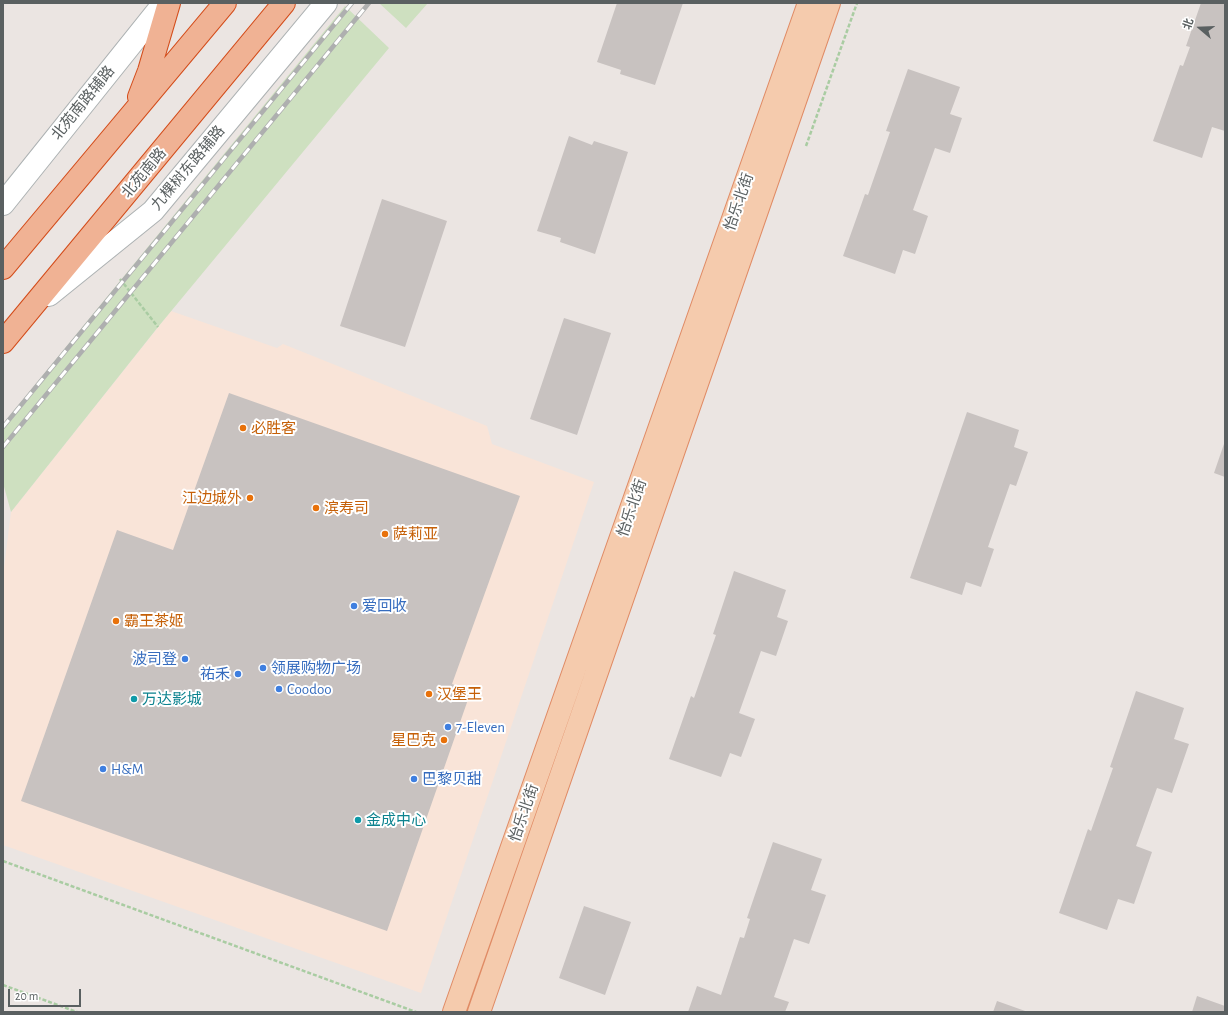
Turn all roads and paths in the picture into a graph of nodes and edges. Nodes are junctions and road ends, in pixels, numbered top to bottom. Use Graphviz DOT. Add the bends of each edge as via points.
graph roads {
  1 [pos="164,3"];
  2 [pos="169,3"];
  3 [pos="225,3"];
  4 [pos="284,3"];
  5 [pos="326,3"];
  6 [pos="809,3"];
  7 [pos="830,3"];
  8 [pos="131,115"];
  9 [pos="3,204"];
  10 [pos="3,268"];
  11 [pos="120,279"];
  12 [pos="29,311"];
  13 [pos="158,327"];
  14 [pos="3,342"];
  15 [pos="3,861"];
  16 [pos="3,985"];
  17 [pos="77,1012"];
  18 [pos="416,1012"];
  19 [pos="454,1012"];
  20 [pos="479,1012"];
  1 -- 9 [label="street, 北苑南路辅路"];
  2 -- 8 [label="highway" via="149,71"];
  3 -- 8 [label="highway"];
  4 -- 12 [label="highway, 北苑南路"];
  5 -- 12 [label="street, 九棵树东路辅路" via="152,211"];
  6 -- 19 [label="main road, 怡乐北街"];
  7 -- 20 [label="main road, 怡乐北街"];
  8 -- 10 [label="highway"];
  11 -- 13 [label="path"];
  12 -- 14 [label="highway, 北苑南路"];
  15 -- 18 [label="path"];
  16 -- 17 [label="path"];
}
